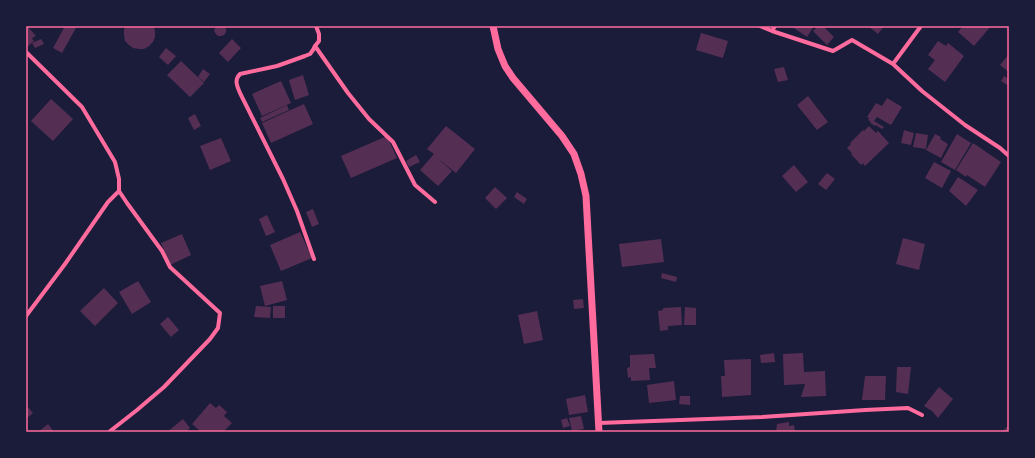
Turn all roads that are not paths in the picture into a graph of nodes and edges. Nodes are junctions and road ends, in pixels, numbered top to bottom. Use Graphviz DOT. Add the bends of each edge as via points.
graph roads {
  1 [pos="316,26"];
  2 [pos="493,26"];
  3 [pos="760,26"];
  4 [pos="776,26"];
  5 [pos="920,26"];
  6 [pos="772,31"];
  7 [pos="315,46"];
  8 [pos="26,52"];
  9 [pos="893,64"];
  10 [pos="1009,156"];
  11 [pos="119,191"];
  12 [pos="435,202"];
  13 [pos="314,259"];
  14 [pos="26,316"];
  15 [pos="922,416"];
  16 [pos="599,423"];
  17 [pos="109,432"];
  18 [pos="599,432"];
  1 -- 7 [label="street" via="319,41"];
  2 -- 16 [label="street" via="505,66 562,136 574,154 581,174 586,196"];
  3 -- 6 [label="street"];
  4 -- 6 [label="street"];
  5 -- 9 [label="street"];
  6 -- 9 [label="street" via="833,51 852,40"];
  7 -- 12 [label="street" via="368,119 393,142 415,185"];
  7 -- 13 [label="street" via="310,54 277,66 240,74 236,80 289,192"];
  8 -- 11 [label="street" via="82,107 115,162"];
  9 -- 10 [label="street" via="922,91"];
  11 -- 14 [label="street" via="108,202"];
  11 -- 17 [label="street" via="162,251 170,267 220,313 218,328 210,339 164,387"];
  15 -- 16 [label="street" via="908,408"];
  16 -- 18 [label="street"];
}
